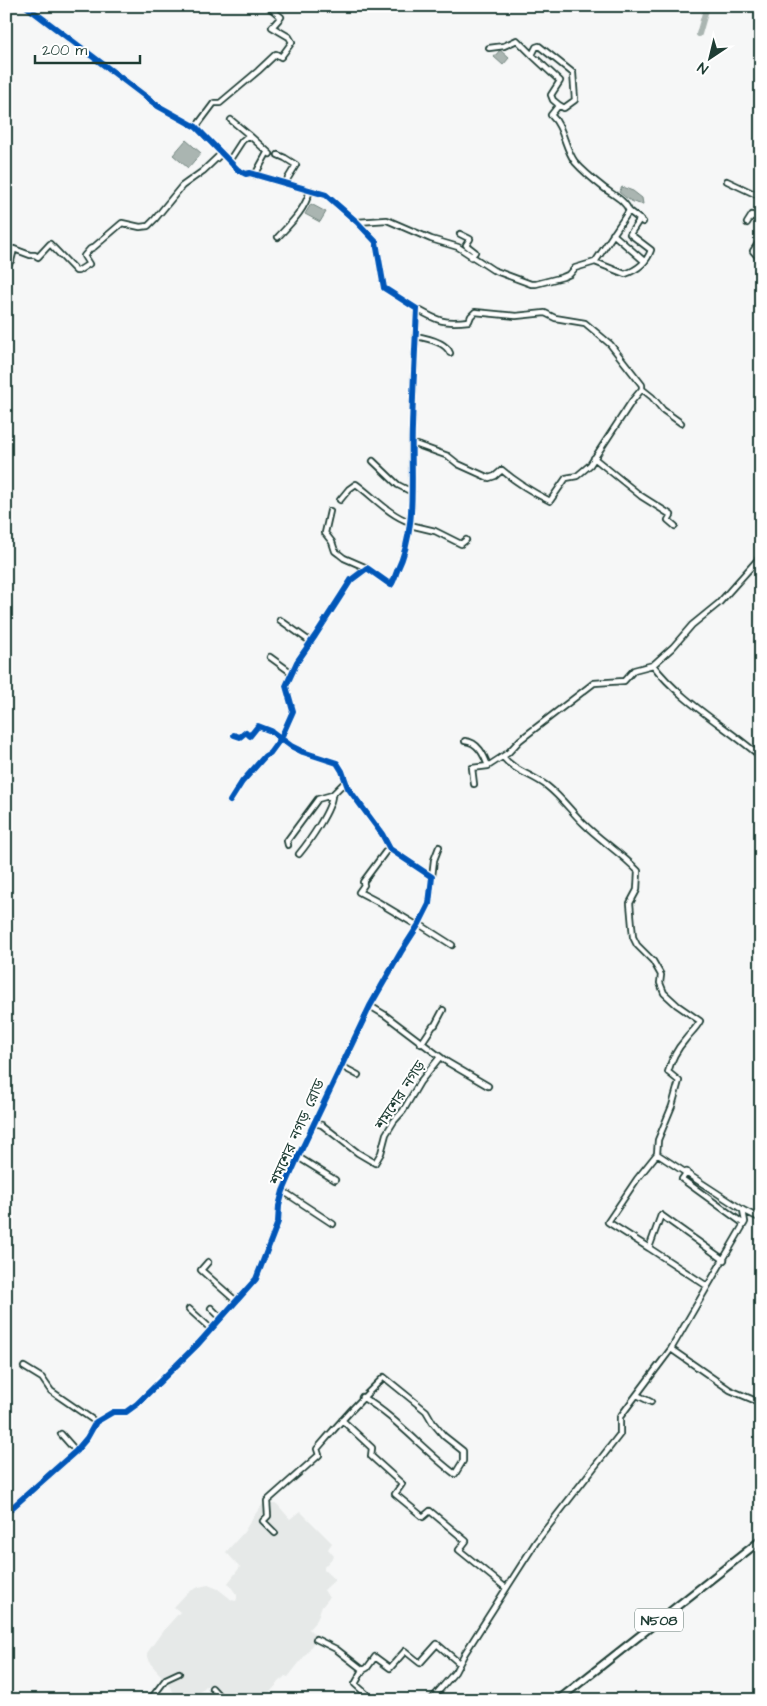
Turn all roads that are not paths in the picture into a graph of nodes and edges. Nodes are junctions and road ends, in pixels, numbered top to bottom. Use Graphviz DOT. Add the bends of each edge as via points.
graph roads {
  1 [pos="26,6"];
  2 [pos="268,6"];
  3 [pos="489,48"];
  4 [pos="532,55"];
  5 [pos="559,105"];
  6 [pos="231,120"];
  7 [pos="196,127"];
  8 [pos="249,135"];
  9 [pos="222,153"];
  10 [pos="278,155"];
  11 [pos="230,161"];
  12 [pos="254,175"];
  13 [pos="727,181"];
  14 [pos="285,183"];
  15 [pos="310,190"];
  16 [pos="761,197"];
  17 [pos="629,211"];
  18 [pos="357,222"];
  19 [pos="761,222"];
  20 [pos="747,223"];
  21 [pos="460,234"];
  22 [pos="613,234"];
  23 [pos="278,237"];
  24 [pos="761,239"];
  25 [pos="471,257"];
  26 [pos="761,260"];
  27 [pos="644,261"];
  28 [pos="595,262"];
  29 [pos="6,266"];
  30 [pos="416,309"];
  31 [pos="415,336"];
  32 [pos="450,353"];
  33 [pos="642,389"];
  34 [pos="681,423"];
  35 [pos="412,443"];
  36 [pos="594,458"];
  37 [pos="373,461"];
  38 [pos="412,492"];
  39 [pos="340,500"];
  40 [pos="330,511"];
  41 [pos="410,523"];
  42 [pos="675,526"];
  43 [pos="466,540"];
  44 [pos="761,556"];
  45 [pos="367,568"];
  46 [pos="280,620"];
  47 [pos="311,642"];
  48 [pos="270,658"];
  49 [pos="653,665"];
  50 [pos="292,673"];
  51 [pos="234,734"];
  52 [pos="280,738"];
  53 [pos="465,741"];
  54 [pos="503,757"];
  55 [pos="761,757"];
  56 [pos="488,766"];
  57 [pos="346,781"];
  58 [pos="474,784"];
  59 [pos="332,795"];
  60 [pos="230,801"];
  61 [pos="288,845"];
  62 [pos="389,847"];
  63 [pos="439,847"];
  64 [pos="299,854"];
  65 [pos="433,877"];
  66 [pos="419,925"];
  67 [pos="452,945"];
  68 [pos="370,1006"];
  69 [pos="443,1010"];
  70 [pos="421,1044"];
  71 [pos="440,1057"];
  72 [pos="341,1066"];
  73 [pos="358,1075"];
  74 [pos="488,1086"];
  75 [pos="314,1123"];
  76 [pos="657,1154"];
  77 [pos="298,1157"];
  78 [pos="686,1172"];
  79 [pos="335,1180"];
  80 [pos="283,1191"];
  81 [pos="743,1210"];
  82 [pos="761,1219"];
  83 [pos="333,1224"];
  84 [pos="744,1224"];
  85 [pos="650,1248"];
  86 [pos="724,1260"];
  87 [pos="208,1262"];
  88 [pos="707,1286"];
  89 [pos="236,1301"];
  90 [pos="211,1308"];
  91 [pos="189,1309"];
  92 [pos="221,1318"];
  93 [pos="211,1329"];
  94 [pos="671,1349"];
  95 [pos="24,1367"];
  96 [pos="637,1395"];
  97 [pos="362,1397"];
  98 [pos="651,1402"];
  99 [pos="761,1403"];
  100 [pos="342,1420"];
  101 [pos="96,1422"];
  102 [pos="61,1434"];
  103 [pos="76,1451"];
  104 [pos="6,1513"];
  105 [pos="274,1533"];
  106 [pos="761,1540"];
  107 [pos="506,1588"];
  108 [pos="316,1639"];
  109 [pos="459,1663"];
  110 [pos="363,1670"];
  111 [pos="179,1672"];
  112 [pos="212,1688"];
  113 [pos="150,1700"];
  114 [pos="223,1700"];
  115 [pos="373,1700"];
  116 [pos="431,1700"];
  117 [pos="558,1700"];
  1 -- 7 [label="street" via="158,106"];
  2 -- 7 [label="street" via="281,17 272,27 292,42 281,57 276,54 220,103 214,103"];
  3 -- 4 [label="street" via="517,40"];
  4 -- 5 [label="street" via="560,81 551,95"];
  4 -- 5 [label="street" via="539,46 573,73 575,100 564,108"];
  5 -- 17 [label="street" via="551,115 558,122 576,163 627,205"];
  6 -- 8 [label="street"];
  7 -- 9 [label="street"];
  8 -- 11 [label="street"];
  8 -- 12 [label="street" via="268,154"];
  9 -- 11 [label="street"];
  9 -- 29 [label="street" via="182,186 148,226 122,223 90,249 84,256 89,264 78,271 50,244 38,257 14,249"];
  10 -- 14 [label="street" via="296,165"];
  11 -- 12 [label="street" via="238,170"];
  12 -- 14 [label="street"];
  13 -- 16 [label="street"];
  14 -- 15 [label="street"];
  15 -- 18 [label="street" via="326,195"];
  15 -- 23 [label="street" via="300,214"];
  17 -- 22 [label="street"];
  17 -- 27 [label="street" via="641,221 630,234 651,250"];
  18 -- 25 [label="street" via="387,220 458,248"];
  18 -- 30 [label="street" via="376,242 384,288"];
  19 -- 20 [label="street" via="752,215"];
  21 -- 25 [label="street" via="470,239 466,245 475,252"];
  22 -- 27 [label="street"];
  22 -- 28 [label="street"];
  24 -- 26 [label="street" via="753,251"];
  25 -- 28 [label="street" via="493,270 536,284 563,277 575,268"];
  27 -- 28 [label="street" via="639,268 625,274"];
  30 -- 31 [label="street"];
  30 -- 33 [label="street" via="442,322 469,321 475,312 516,316 545,313 585,323 610,344"];
  31 -- 32 [label="street" via="446,346"];
  31 -- 35 [label="street"];
  33 -- 34 [label="street" via="662,410"];
  33 -- 36 [label="street"];
  35 -- 36 [label="street" via="448,456 489,478 502,470 550,501 566,478 577,476"];
  35 -- 38 [label="street"];
  36 -- 42 [label="street" via="670,515 668,520"];
  37 -- 38 [label="street" via="398,485"];
  38 -- 41 [label="street"];
  39 -- 41 [label="street" via="356,484"];
  40 -- 45 [label="street" via="325,533 335,551"];
  41 -- 43 [label="street" via="461,544"];
  41 -- 45 [label="street" via="402,562 391,585"];
  44 -- 49 [label="street" via="720,604 692,625"];
  45 -- 47 [label="street" via="351,580"];
  46 -- 47 [label="street"];
  47 -- 50 [label="street"];
  48 -- 50 [label="street"];
  49 -- 54 [label="street" via="634,670 624,681 594,683"];
  49 -- 55 [label="street" via="671,685"];
  50 -- 52 [label="street" via="286,686 293,711"];
  51 -- 52 [label="street" via="240,738 246,732 250,736 258,726"];
  52 -- 57 [label="street" via="303,752 337,763"];
  52 -- 60 [label="street"];
  53 -- 56 [label="street" via="471,742 484,754"];
  54 -- 56 [label="street"];
  54 -- 76 [label="street" via="549,788 601,840 638,871 637,890 630,903 633,937 661,975 664,993 700,1021 671,1061 668,1072 679,1082 658,1140"];
  56 -- 58 [label="street" via="472,768"];
  57 -- 59 [label="street"];
  57 -- 62 [label="street"];
  59 -- 61 [label="street" via="318,799 287,841"];
  59 -- 64 [label="street" via="330,805 310,841"];
  62 -- 65 [label="street"];
  62 -- 66 [label="street" via="359,892"];
  63 -- 65 [label="street, শমশের নগড় রোড"];
  65 -- 66 [label="street, শমশের নগড় রোড" via="429,904"];
  66 -- 67 [label="street"];
  66 -- 68 [label="street, শমশের নগড় রোড"];
  68 -- 70 [label="street, শমশের নগড়"];
  68 -- 72 [label="street, শমশের নগড় রোড"];
  69 -- 70 [label="street"];
  70 -- 71 [label="street, শমশের নগড়"];
  71 -- 74 [label="street, শমশের নগড়"];
  71 -- 75 [label="street, শমশের নগড়" via="394,1121 375,1162 322,1125"];
  72 -- 73 [label="street"];
  72 -- 75 [label="street, শমশের নগড় রোড"];
  75 -- 77 [label="street, শমশের নগড় রোড"];
  76 -- 78 [label="street"];
  76 -- 85 [label="street" via="608,1222"];
  77 -- 79 [label="street"];
  77 -- 80 [label="street, শমশের নগড় রোড"];
  78 -- 81 [label="street"];
  78 -- 84 [label="street" via="682,1179"];
  80 -- 83 [label="street"];
  80 -- 89 [label="street, শমশের নগড় রোড" via="278,1222 256,1279"];
  81 -- 82 [label="street"];
  81 -- 84 [label="street"];
  84 -- 86 [label="street"];
  85 -- 86 [label="street" via="661,1215"];
  85 -- 88 [label="street"];
  86 -- 88 [label="street"];
  87 -- 89 [label="street" via="201,1270"];
  88 -- 94 [label="street"];
  89 -- 92 [label="street, শমশের নগড় রোড"];
  90 -- 92 [label="street"];
  91 -- 93 [label="street"];
  92 -- 93 [label="street, শমশের নগড় রোড"];
  93 -- 101 [label="street, শমশের নগড় রোড" via="137,1404 126,1412 113,1412"];
  94 -- 96 [label="street"];
  94 -- 99 [label="street" via="730,1390"];
  95 -- 101 [label="street" via="42,1378 51,1391"];
  96 -- 98 [label="street"];
  96 -- 107 [label="street" via="620,1417 620,1434 536,1542"];
  97 -- 97 [label="street" via="380,1408 455,1474 463,1461 463,1451 444,1436 426,1411 404,1391 384,1377"];
  97 -- 100 [label="street"];
  100 -- 105 [label="street" via="317,1449 319,1455 267,1501 268,1516 263,1521"];
  100 -- 107 [label="street" via="372,1448 371,1456 402,1484 395,1494 423,1517 430,1511 466,1542 459,1550"];
  101 -- 103 [label="street"];
  102 -- 103 [label="street"];
  103 -- 104 [label="street"];
  106 -- 117 [label="highway, N508"];
  107 -- 109 [label="street"];
  108 -- 110 [label="street" via="336,1649"];
  109 -- 110 [label="street" via="436,1644 420,1664 405,1650 390,1668 376,1657"];
  109 -- 116 [label="street"];
  110 -- 115 [label="street" via="355,1684"];
  111 -- 113 [label="street" via="166,1679"];
  112 -- 114 [label="street"];
}
